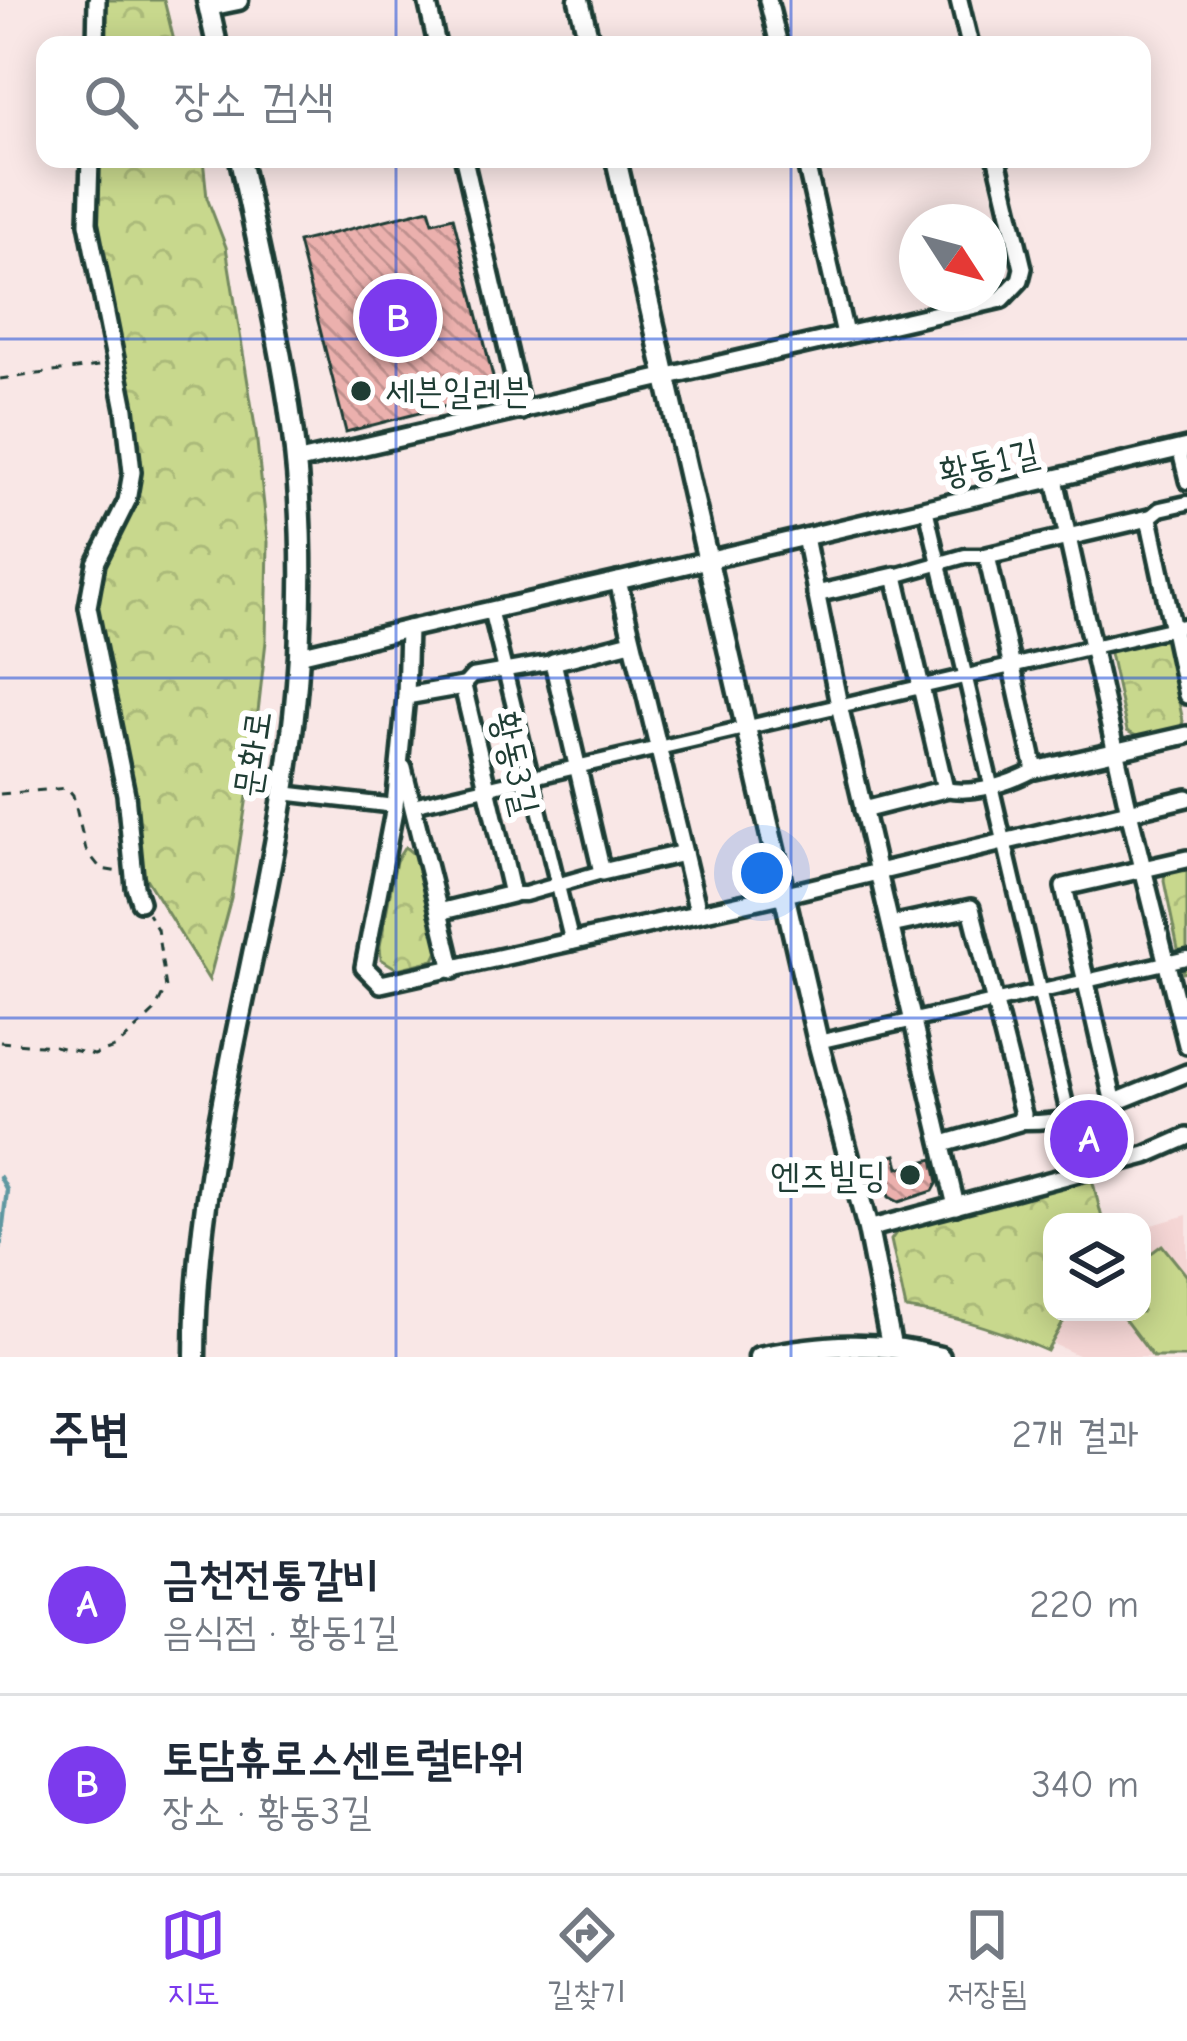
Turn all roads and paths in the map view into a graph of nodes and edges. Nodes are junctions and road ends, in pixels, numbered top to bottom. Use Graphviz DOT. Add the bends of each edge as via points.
graph roads {
  1 [pos="97,0"];
  2 [pos="238,0"];
  3 [pos="427,0"];
  4 [pos="579,0"];
  5 [pos="768,0"];
  6 [pos="959,0"];
  7 [pos="208,3"];
  8 [pos="96,36"];
  9 [pos="215,36"];
  10 [pos="435,36"];
  11 [pos="588,36"];
  12 [pos="776,36"];
  13 [pos="968,36"];
  14 [pos="90,168"];
  15 [pos="242,168"];
  16 [pos="466,168"];
  17 [pos="618,168"];
  18 [pos="807,168"];
  19 [pos="999,168"];
  20 [pos="845,334"];
  21 [pos="116,361"];
  22 [pos="668,377"];
  23 [pos="0,379"];
  24 [pos="522,411"];
  25 [pos="1183,448"];
  26 [pos="295,462"];
  27 [pos="1055,479"];
  28 [pos="1187,482"];
  29 [pos="1187,502"];
  30 [pos="926,508"];
  31 [pos="1149,518"];
  32 [pos="1067,536"];
  33 [pos="805,537"];
  34 [pos="987,556"];
  35 [pos="707,557"];
  36 [pos="939,562"];
  37 [pos="895,576"];
  38 [pos="618,581"];
  39 [pos="816,595"];
  40 [pos="490,610"];
  41 [pos="1180,626"];
  42 [pos="408,629"];
  43 [pos="631,642"];
  44 [pos="1092,647"];
  45 [pos="299,655"];
  46 [pos="554,662"];
  47 [pos="1010,667"];
  48 [pos="505,670"];
  49 [pos="966,676"];
  50 [pos="463,686"];
  51 [pos="921,686"];
  52 [pos="1187,695"];
  53 [pos="406,696"];
  54 [pos="839,706"];
  55 [pos="746,727"];
  56 [pos="1187,735"];
  57 [pos="657,748"];
  58 [pos="1115,752"];
  59 [pos="577,766"];
  60 [pos="1035,770"];
  61 [pos="530,777"];
  62 [pos="992,786"];
  63 [pos="487,789"];
  64 [pos="945,789"];
  65 [pos="283,793"];
  66 [pos="0,794"];
  67 [pos="1187,798"];
  68 [pos="404,806"];
  69 [pos="863,810"];
  70 [pos="1129,812"];
  71 [pos="1005,840"];
  72 [pos="388,842"];
  73 [pos="422,842"];
  74 [pos="684,853"];
  75 [pos="1187,859"];
  76 [pos="1144,869"];
  77 [pos="133,870"];
  78 [pos="602,872"];
  79 [pos="878,872"];
  80 [pos="557,886"];
  81 [pos="512,894"];
  82 [pos="785,894"];
  83 [pos="140,902"];
  84 [pos="439,912"];
  85 [pos="698,912"];
  86 [pos="891,925"];
  87 [pos="572,943"];
  88 [pos="1187,958"];
  89 [pos="1166,963"];
  90 [pos="453,970"];
  91 [pos="1085,982"];
  92 [pos="1039,992"];
  93 [pos="994,1002"];
  94 [pos="912,1021"];
  95 [pos="0,1042"];
  96 [pos="818,1042"];
  97 [pos="1187,1045"];
  98 [pos="1187,1073"];
  99 [pos="1118,1101"];
  100 [pos="1069,1118"];
  101 [pos="1019,1122"];
  102 [pos="1187,1137"];
  103 [pos="943,1144"];
  104 [pos="1082,1173"];
  105 [pos="956,1206"];
  106 [pos="868,1228"];
  107 [pos="891,1345"];
  108 [pos="195,1357"];
  109 [pos="759,1357"];
  110 [pos="940,1357"];
  1 -- 8 [label="street"];
  2 -- 7 [label="street"];
  3 -- 10 [label="street"];
  4 -- 11 [label="street"];
  5 -- 12 [label="street"];
  6 -- 13 [label="street"];
  7 -- 9 [label="street"];
  14 -- 21 [label="street" via="88,223"];
  15 -- 26 [label="street, 문화로"];
  16 -- 24 [label="street"];
  17 -- 22 [label="street"];
  18 -- 20 [label="street"];
  19 -- 20 [label="street" via="1023,268 1013,290"];
  20 -- 22 [label="street"];
  21 -- 23 [label="path"];
  21 -- 77 [label="street" via="132,472 127,501 96,563 88,607"];
  22 -- 24 [label="street"];
  22 -- 35 [label="street"];
  24 -- 26 [label="street"];
  25 -- 27 [label="street, 황동1길"];
  25 -- 28 [label="street"];
  26 -- 45 [label="street, 문화로"];
  27 -- 30 [label="street, 황동1길"];
  27 -- 32 [label="street"];
  29 -- 31 [label="street"];
  30 -- 33 [label="street, 황동1길"];
  30 -- 36 [label="street"];
  31 -- 32 [label="street"];
  31 -- 41 [label="street"];
  32 -- 34 [label="street"];
  32 -- 44 [label="street"];
  33 -- 35 [label="street, 황동1길"];
  33 -- 39 [label="street"];
  34 -- 36 [label="street"];
  34 -- 47 [label="street"];
  35 -- 38 [label="street"];
  35 -- 55 [label="street"];
  36 -- 37 [label="street"];
  36 -- 49 [label="street"];
  37 -- 39 [label="street"];
  37 -- 51 [label="street"];
  38 -- 40 [label="street"];
  38 -- 43 [label="street"];
  39 -- 54 [label="street"];
  40 -- 42 [label="street"];
  40 -- 48 [label="street"];
  41 -- 44 [label="street"];
  41 -- 52 [label="street"];
  42 -- 45 [label="street"];
  42 -- 53 [label="street"];
  43 -- 46 [label="street"];
  43 -- 57 [label="street"];
  44 -- 47 [label="street"];
  44 -- 58 [label="street"];
  45 -- 65 [label="street, 문화로"];
  46 -- 48 [label="street"];
  46 -- 59 [label="street, 황동3길"];
  47 -- 49 [label="street"];
  47 -- 60 [label="street"];
  48 -- 50 [label="street" via="472,676"];
  48 -- 61 [label="street"];
  49 -- 51 [label="street"];
  49 -- 62 [label="street"];
  50 -- 53 [label="street, 황동3길"];
  50 -- 63 [label="street, 황동3길"];
  51 -- 54 [label="street"];
  51 -- 64 [label="street"];
  53 -- 68 [label="street"];
  54 -- 55 [label="street"];
  54 -- 69 [label="street"];
  55 -- 57 [label="street"];
  55 -- 82 [label="street"];
  56 -- 58 [label="street"];
  57 -- 59 [label="street"];
  57 -- 74 [label="street"];
  58 -- 60 [label="street"];
  58 -- 70 [label="street"];
  59 -- 61 [label="street"];
  59 -- 78 [label="street, 황동3길"];
  60 -- 62 [label="street"];
  61 -- 63 [label="street"];
  61 -- 80 [label="street"];
  62 -- 64 [label="street"];
  62 -- 71 [label="street"];
  63 -- 68 [label="street"];
  63 -- 81 [label="street, 황동3길"];
  64 -- 69 [label="street"];
  65 -- 68 [label="street"];
  65 -- 108 [label="street, 문화로" via="214,1159"];
  66 -- 77 [label="path" via="67,788 86,850 101,869"];
  67 -- 70 [label="street"];
  68 -- 72 [label="street"];
  68 -- 73 [label="street"];
  69 -- 79 [label="street"];
  70 -- 71 [label="street"];
  70 -- 76 [label="street"];
  71 -- 79 [label="street"];
  71 -- 92 [label="street"];
  72 -- 73 [label="street"];
  72 -- 90 [label="street" via="364,967 381,984"];
  73 -- 84 [label="street"];
  74 -- 78 [label="street"];
  74 -- 85 [label="street"];
  75 -- 76 [label="street"];
  76 -- 89 [label="street"];
  76 -- 91 [label="street" via="1064,887"];
  77 -- 83 [label="street"];
  78 -- 80 [label="street"];
  79 -- 82 [label="street"];
  79 -- 86 [label="street"];
  80 -- 81 [label="street"];
  80 -- 87 [label="street"];
  81 -- 84 [label="street"];
  82 -- 85 [label="street"];
  82 -- 96 [label="street"];
  83 -- 95 [label="path" via="157,929 165,972 154,1012 103,1055"];
  84 -- 90 [label="street"];
  85 -- 87 [label="street"];
  86 -- 93 [label="street" via="970,908"];
  86 -- 94 [label="street"];
  87 -- 90 [label="street"];
  88 -- 89 [label="street"];
  89 -- 91 [label="street"];
  89 -- 97 [label="street"];
  91 -- 92 [label="street"];
  91 -- 99 [label="street"];
  92 -- 93 [label="street"];
  92 -- 100 [label="street"];
  93 -- 94 [label="street"];
  93 -- 101 [label="street"];
  94 -- 96 [label="street"];
  94 -- 103 [label="street"];
  96 -- 106 [label="street"];
  98 -- 99 [label="street"];
  99 -- 100 [label="street"];
  100 -- 101 [label="street"];
  100 -- 104 [label="street"];
  101 -- 103 [label="street"];
  102 -- 104 [label="street"];
  103 -- 105 [label="street"];
  104 -- 105 [label="street"];
  105 -- 106 [label="street"];
  106 -- 107 [label="street"];
  107 -- 109 [label="street" via="846,1343"];
  107 -- 110 [label="street"];
}
